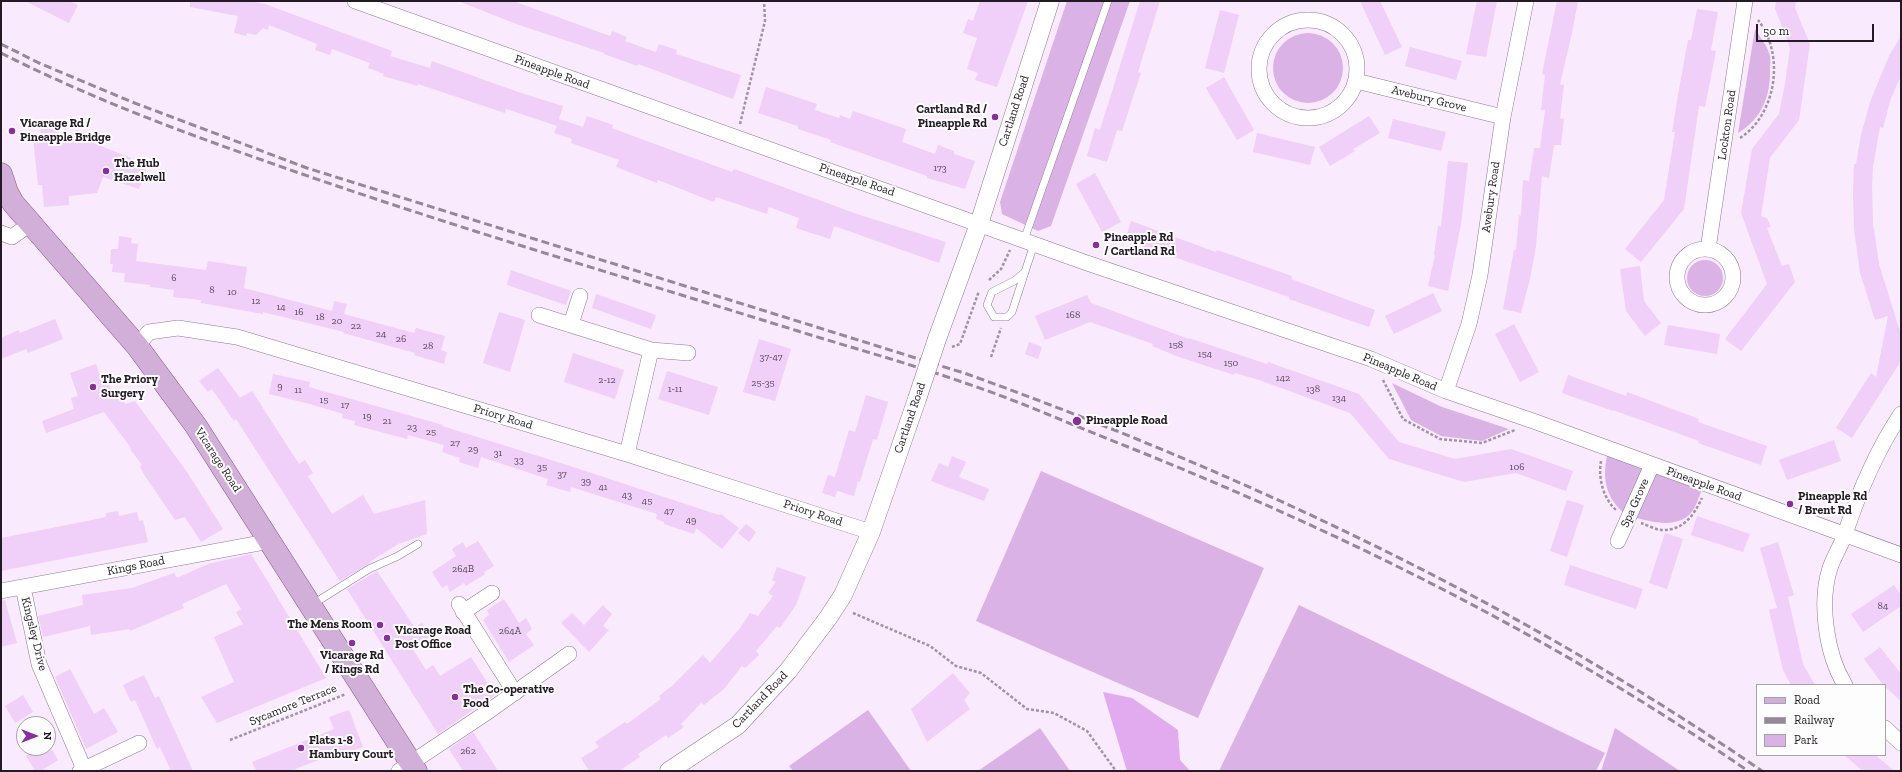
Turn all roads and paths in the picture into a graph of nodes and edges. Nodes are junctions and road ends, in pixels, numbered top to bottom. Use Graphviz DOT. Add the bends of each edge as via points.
graph roads {
  1 [pos="355,1"];
  2 [pos="764,1"];
  3 [pos="1050,1"];
  4 [pos="1108,1"];
  5 [pos="1526,1"];
  6 [pos="1745,2"];
  7 [pos="1356,81"];
  8 [pos="1503,116"];
  9 [pos="736,138"];
  10 [pos="1724,148"];
  11 [pos="1,174"];
  12 [pos="30,224"];
  13 [pos="979,224"];
  14 [pos="1,233"];
  15 [pos="1029,242"];
  16 [pos="1708,249"];
  17 [pos="1025,272"];
  18 [pos="580,296"];
  19 [pos="539,316"];
  20 [pos="571,324"];
  21 [pos="136,346"];
  22 [pos="651,350"];
  23 [pos="688,353"];
  24 [pos="1371,359"];
  25 [pos="1446,391"];
  26 [pos="1901,414"];
  27 [pos="1536,422"];
  28 [pos="627,454"];
  29 [pos="1652,465"];
  30 [pos="871,532"];
  31 [pos="1844,535"];
  32 [pos="271,541"];
  33 [pos="1618,541"];
  34 [pos="418,544"];
  35 [pos="1901,555"];
  36 [pos="23,587"];
  37 [pos="1,592"];
  38 [pos="492,593"];
  39 [pos="311,605"];
  40 [pos="853,613"];
  41 [pos="569,654"];
  42 [pos="1844,684"];
  43 [pos="363,687"];
  44 [pos="515,693"];
  45 [pos="1886,729"];
  46 [pos="230,740"];
  47 [pos="139,743"];
  48 [pos="1901,743"];
  49 [pos="409,769"];
  50 [pos="82,770"];
  51 [pos="669,771"];
  52 [pos="1116,771"];
  1 -- 9 [label="street, Pineapple Road"];
  2 -- 9 [label="path" via="765,21"];
  3 -- 13 [label="street, Cartland Road"];
  4 -- 15 [label="lane"];
  5 -- 8 [label="street, Avebury Road"];
  6 -- 10 [label="street, Lockton Road"];
  6 -- 10 [label="path" via="1764,28 1773,57 1773,81 1764,112 1750,131"];
  7 -- 7 [label="street" via="1350,95 1340,106 1312,118 1296,116 1283,111 1271,101 1263,88 1259,73 1260,58 1266,43 1276,32 1289,24 1304,20 1320,21 1334,27 1346,37 1354,51"];
  7 -- 8 [label="street, Avebury Grove"];
  8 -- 25 [label="street, Avebury Road" via="1480,275 1469,324"];
  9 -- 13 [label="street, Pineapple Road"];
  10 -- 16 [label="street, Lockton Road"];
  11 -- 12 [label="main road, Vicarage Road" via="13,203"];
  12 -- 14 [label="street" via="12,237"];
  12 -- 21 [label="main road, Vicarage Road"];
  13 -- 15 [label="street, Pineapple Road"];
  13 -- 30 [label="street, Cartland Road, bridge"];
  15 -- 17 [label="lane"];
  15 -- 24 [label="street, Pineapple Road"];
  17 -- 17 [label="lane" via="1012,312 1007,317 994,317 987,305 992,292"];
  18 -- 20 [label="street"];
  19 -- 20 [label="street"];
  20 -- 22 [label="street"];
  21 -- 28 [label="street, Priory Road" via="149,332 178,328 238,337"];
  21 -- 32 [label="main road, Vicarage Road" via="196,426"];
  22 -- 23 [label="street"];
  22 -- 28 [label="street"];
  24 -- 25 [label="street, Pineapple Road"];
  24 -- 27 [label="path" via="1403,419 1440,439 1482,443"];
  25 -- 27 [label="street, Pineapple Road"];
  26 -- 31 [label="street" via="1879,448"];
  27 -- 29 [label="street, Pineapple Road"];
  28 -- 30 [label="street, Priory Road"];
  29 -- 31 [label="street, Pineapple Road"];
  29 -- 33 [label="street, Spa Grove"];
  30 -- 51 [label="street, Cartland Road" via="843,595 788,671 738,725"];
  31 -- 35 [label="street, Pineapple Road"];
  31 -- 42 [label="street" via="1830,569 1826,626 1834,666"];
  32 -- 36 [label="street, Kings Road"];
  32 -- 39 [label="main road, Vicarage Road"];
  34 -- 39 [label="lane" via="369,569"];
  36 -- 37 [label="street, Kings Road"];
  36 -- 50 [label="street, Kingsley Drive" via="39,664"];
  38 -- 44 [label="street" via="461,608"];
  39 -- 43 [label="main road, Vicarage Road"];
  40 -- 52 [label="path" via="930,646 956,666 981,673 1027,709 1054,713 1087,731"];
  41 -- 44 [label="street, Vicarage Road"];
  43 -- 46 [label="path, Sycamore Terrace"];
  43 -- 49 [label="main road, Vicarage Road"];
  44 -- 49 [label="street, Vicarage Road"];
  45 -- 48 [label="street"];
  47 -- 50 [label="street, Kingsley Drive"];
}
